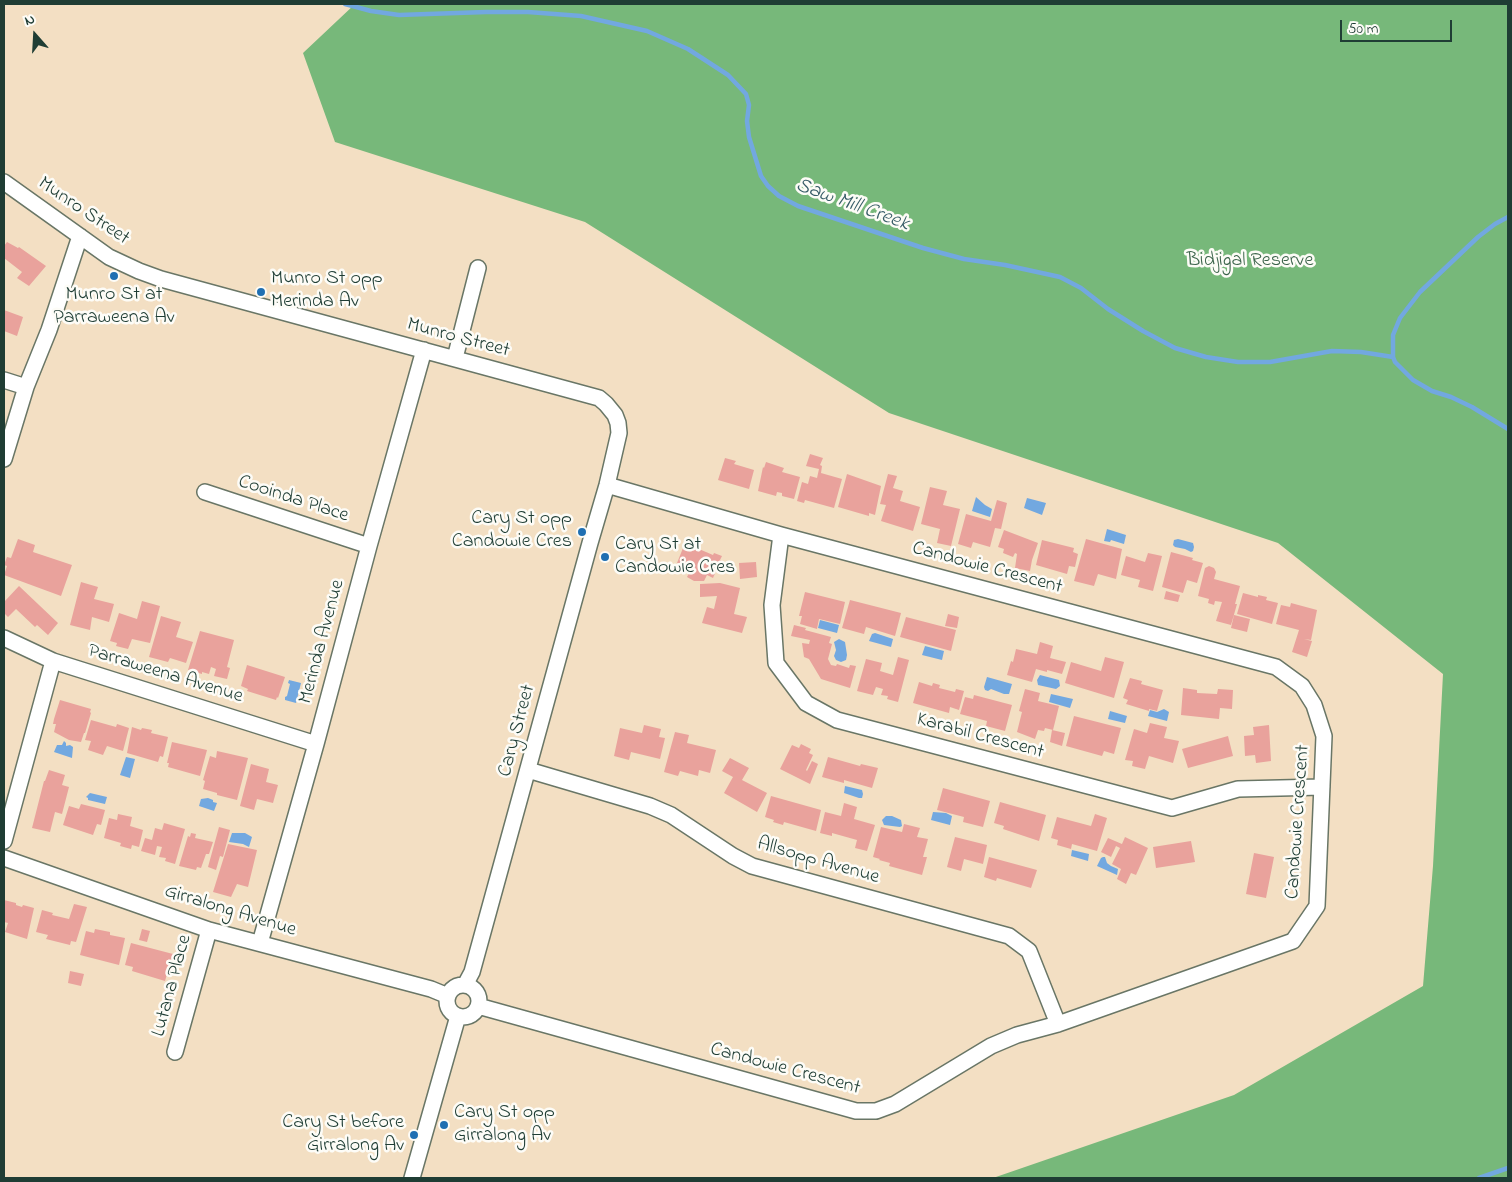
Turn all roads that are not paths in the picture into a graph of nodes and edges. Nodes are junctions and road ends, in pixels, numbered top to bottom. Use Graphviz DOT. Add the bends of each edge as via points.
graph roads {
  1 [pos="4,182"];
  2 [pos="80,236"];
  3 [pos="478,268"];
  4 [pos="424,350"];
  5 [pos="454,358"];
  6 [pos="4,380"];
  7 [pos="26,387"];
  8 [pos="4,459"];
  9 [pos="607,485"];
  10 [pos="205,492"];
  11 [pos="781,535"];
  12 [pos="369,546"];
  13 [pos="4,638"];
  14 [pos="53,661"];
  15 [pos="316,744"];
  16 [pos="528,770"];
  17 [pos="1322,788"];
  18 [pos="4,841"];
  19 [pos="4,858"];
  20 [pos="209,930"];
  21 [pos="260,943"];
  22 [pos="465,985"];
  23 [pos="448,996"];
  24 [pos="478,1006"];
  25 [pos="458,1016"];
  26 [pos="1058,1024"];
  27 [pos="175,1052"];
  28 [pos="412,1178"];
  1 -- 2 [label="street, Munro Street"];
  2 -- 4 [label="street, Munro Street" via="109,257 161,279"];
  2 -- 7 [label="street"];
  3 -- 5 [label="street"];
  4 -- 5 [label="street, Munro Street"];
  4 -- 12 [label="street, Merinda Avenue"];
  5 -- 9 [label="street, Munro Street" via="599,398 615,415 620,433"];
  6 -- 7 [label="street"];
  7 -- 8 [label="street"];
  9 -- 11 [label="street, Candowie Crescent"];
  9 -- 16 [label="street, Cary Street"];
  10 -- 12 [label="street, Cooinda Place"];
  11 -- 17 [label="street, Candowie Crescent" via="1276,667 1302,686 1314,705 1324,736"];
  11 -- 17 [label="street, Karabil Crescent" via="772,605 776,663 806,703 836,720 1172,808 1238,789"];
  12 -- 15 [label="street, Merinda Avenue"];
  13 -- 14 [label="street, Parraweena Avenue"];
  14 -- 15 [label="street, Parraweena Avenue"];
  14 -- 18 [label="street"];
  15 -- 21 [label="street, Merinda Avenue"];
  16 -- 22 [label="street, Cary Street" via="472,972"];
  16 -- 26 [label="street, Allsopp Avenue" via="650,806 671,815 752,866 1010,936 1029,951"];
  17 -- 26 [label="street, Candowie Crescent" via="1316,906 1293,941"];
  19 -- 20 [label="street, Girralong Avenue"];
  20 -- 21 [label="street, Girralong Avenue"];
  20 -- 27 [label="street, Lutana Place"];
  21 -- 23 [label="street, Girralong Avenue"];
  22 -- 23 [label="street" via="457,986"];
  22 -- 24 [label="street" via="478,996"];
  23 -- 25 [label="street" via="451,1012"];
  24 -- 25 [label="street" via="470,1015"];
  24 -- 26 [label="street, Candowie Crescent" via="856,1111 876,1111 895,1104 991,1046"];
  25 -- 28 [label="street"];
}
